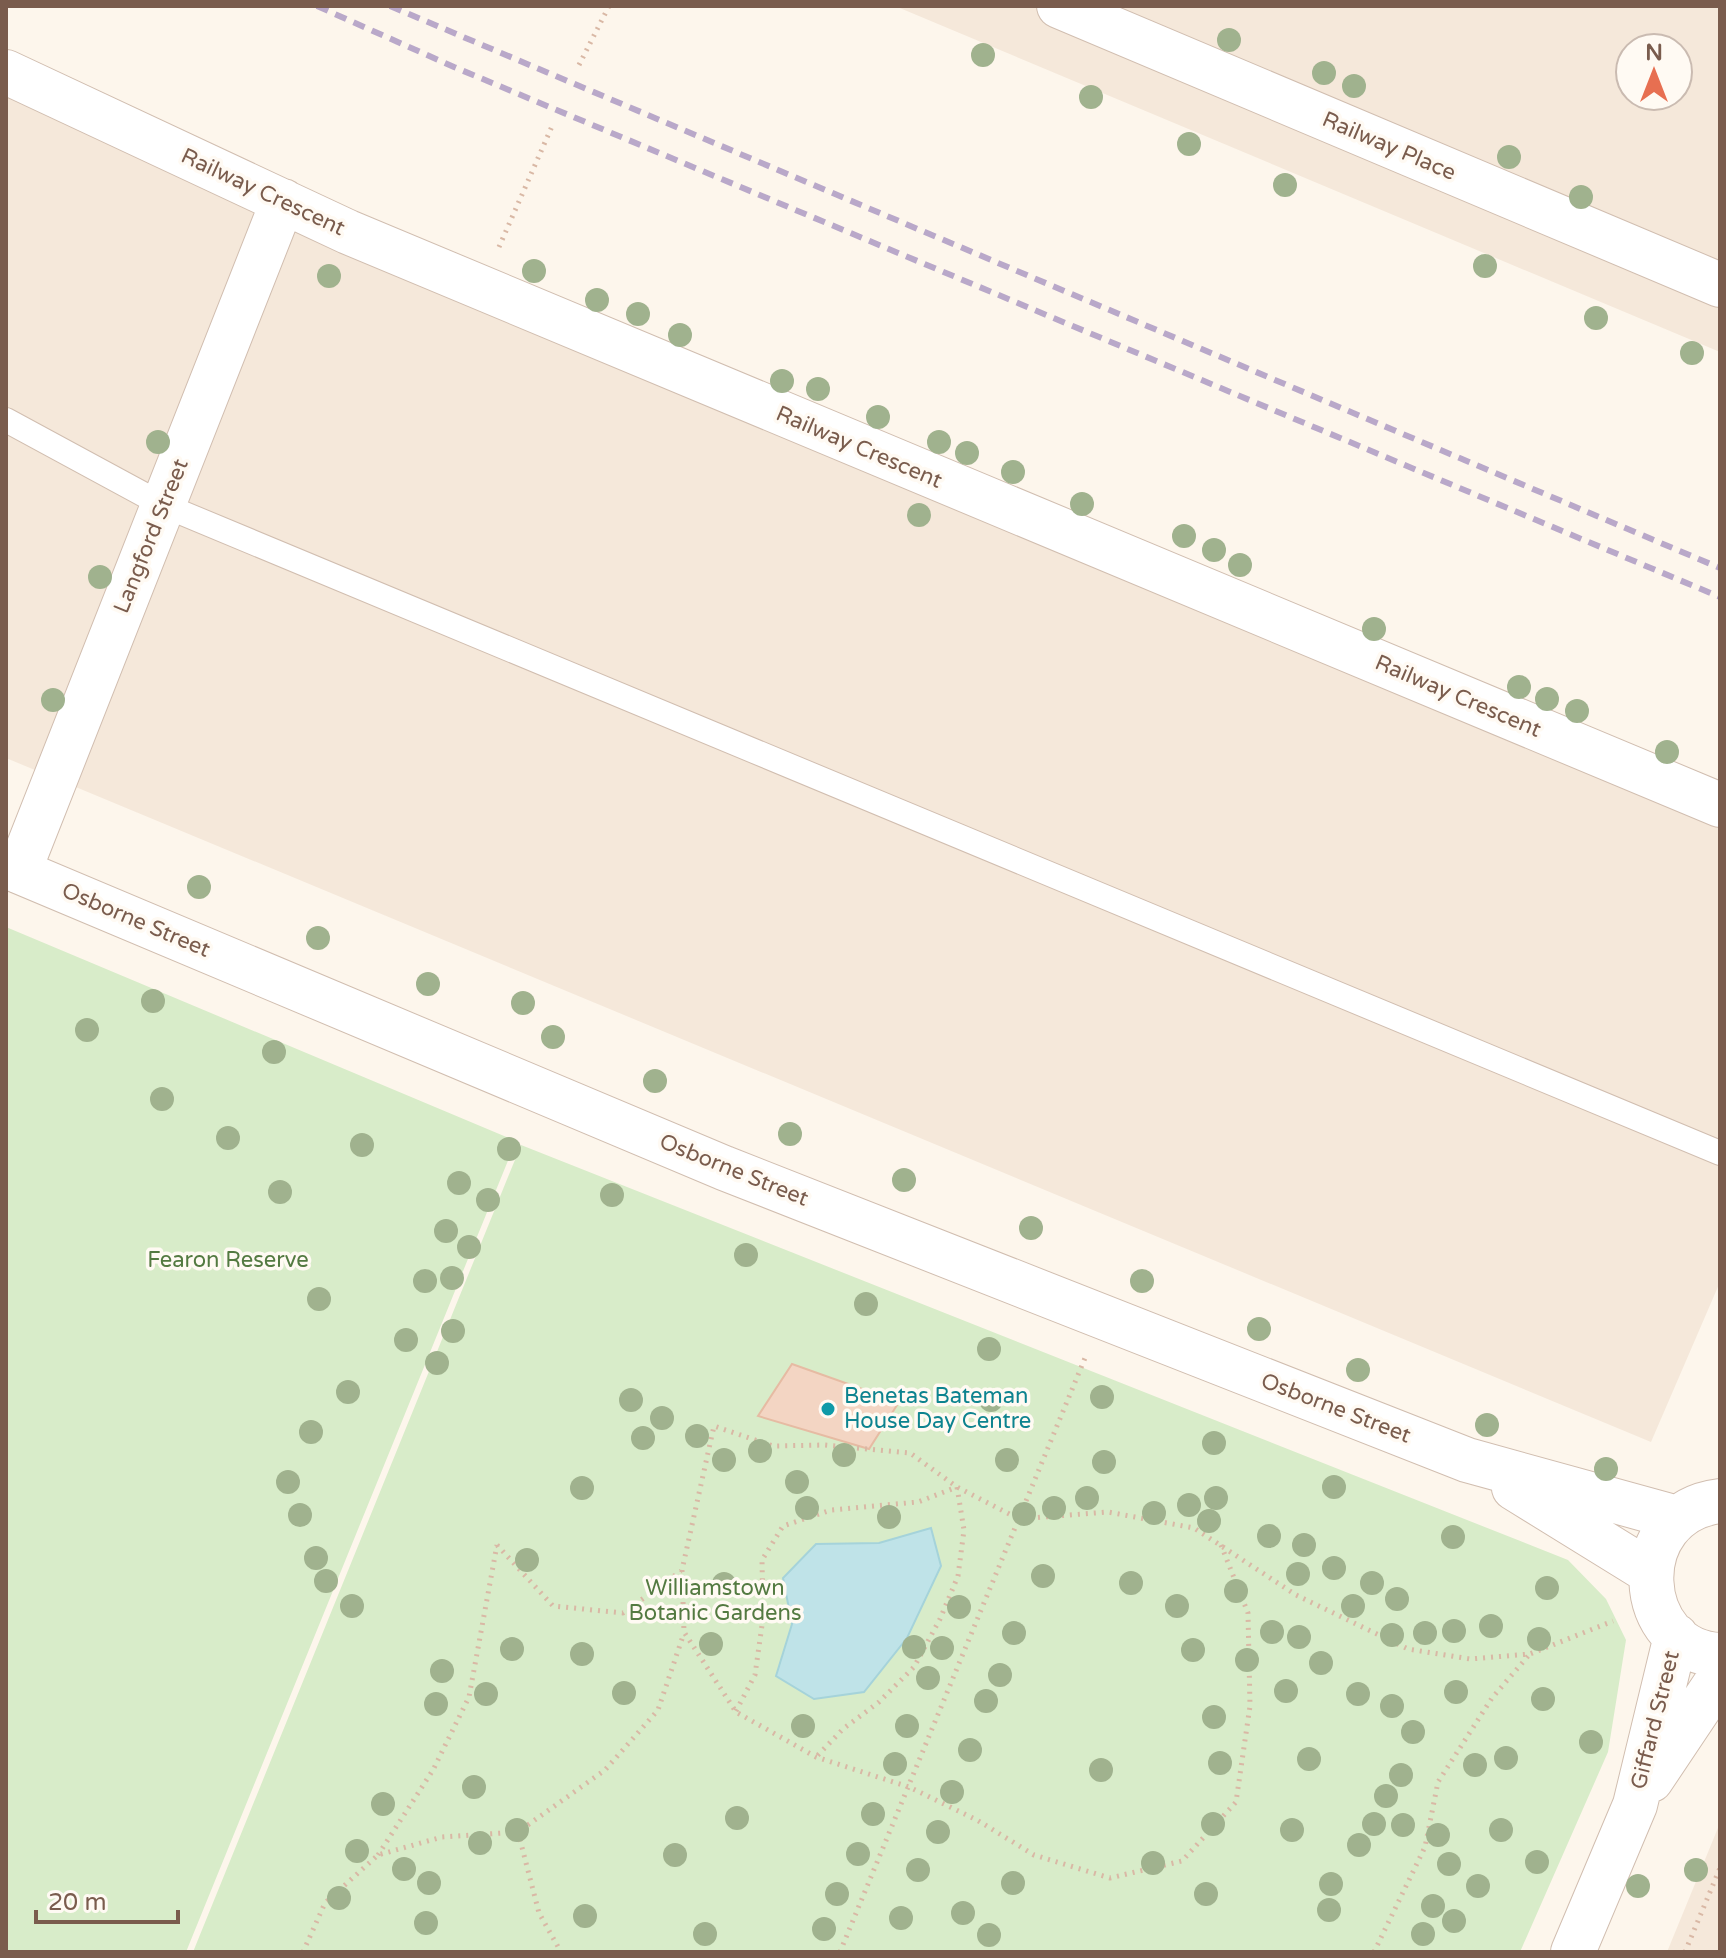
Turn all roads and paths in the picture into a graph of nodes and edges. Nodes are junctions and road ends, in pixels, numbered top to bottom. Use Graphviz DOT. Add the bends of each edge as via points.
graph roads {
  1 [pos="609,6"];
  2 [pos="1059,6"];
  3 [pos="579,65"];
  4 [pos="6,72"];
  5 [pos="553,124"];
  6 [pos="283,201"];
  7 [pos="1720,285"];
  8 [pos="475,286"];
  9 [pos="6,420"];
  10 [pos="163,505"];
  11 [pos="1720,805"];
  12 [pos="12,868"];
  13 [pos="1720,1153"];
  14 [pos="1102,1316"];
  15 [pos="1467,1460"];
  16 [pos="957,1487"];
  17 [pos="1720,1501"];
  18 [pos="1677,1518"];
  19 [pos="1019,1519"];
  20 [pos="1221,1545"];
  21 [pos="682,1570"];
  22 [pos="1660,1604"];
  23 [pos="684,1632"];
  24 [pos="1530,1654"];
  25 [pos="1720,1655"];
  26 [pos="1720,1677"];
  27 [pos="736,1712"];
  28 [pos="816,1757"];
  29 [pos="909,1787"];
  30 [pos="1635,1805"];
  31 [pos="518,1832"];
  32 [pos="378,1855"];
  33 [pos="1720,1868"];
  34 [pos="303,1952"];
  35 [pos="561,1952"];
  36 [pos="840,1952"];
  37 [pos="1374,1952"];
  38 [pos="1573,1952"];
  39 [pos="1685,1952"];
  1 -- 3 [label="path"];
  2 -- 7 [label="street, Railway Place"];
  4 -- 6 [label="street, Railway Crescent"];
  5 -- 8 [label="path" via="502,241"];
  6 -- 8 [label="street, Railway Crescent"];
  6 -- 10 [label="street, Langford Street"];
  8 -- 11 [label="street, Railway Crescent"];
  9 -- 10 [label="lane"];
  10 -- 12 [label="street, Langford Street"];
  10 -- 13 [label="lane"];
  12 -- 14 [label="street, Osborne Street" via="724,1168"];
  14 -- 15 [label="street, Osborne Street"];
  14 -- 19 [label="path"];
  15 -- 18 [label="street, Osborne Street"];
  15 -- 22 [label="street, Osborne Street"];
  16 -- 19 [label="path"];
  16 -- 21 [label="path" via="910,1453 773,1446 714,1426"];
  16 -- 27 [label="path" via="918,1502 831,1510 783,1526 762,1560 763,1618 755,1675"];
  16 -- 28 [label="path" via="964,1530 958,1576 940,1619 914,1667"];
  17 -- 18 [label="street"];
  18 -- 22 [label="street, Giffard Street" via="1655,1552"];
  19 -- 20 [label="path" via="1108,1512 1194,1528"];
  19 -- 29 [label="path"];
  20 -- 24 [label="path" via="1296,1595 1408,1649 1470,1659"];
  20 -- 29 [label="path" via="1248,1613 1250,1706 1236,1802 1182,1861 1110,1878 1034,1855"];
  21 -- 23 [label="path"];
  21 -- 32 [label="path" via="623,1613 553,1606 497,1545 469,1697 433,1770"];
  22 -- 24 [label="path"];
  22 -- 25 [label="street, Osborne Street" via="1693,1648"];
  22 -- 30 [label="street, Giffard Street"];
  23 -- 27 [label="path"];
  23 -- 31 [label="path" via="658,1710 605,1770"];
  24 -- 37 [label="path" via="1492,1698 1438,1782 1425,1847"];
  26 -- 30 [label="street, Giffard Street"];
  27 -- 28 [label="path"];
  28 -- 29 [label="path"];
  29 -- 36 [label="path"];
  30 -- 38 [label="street, Giffard Street"];
  31 -- 32 [label="path" via="442,1837"];
  31 -- 35 [label="path" via="539,1913"];
  32 -- 34 [label="path" via="325,1903"];
  33 -- 39 [label="path"];
}
